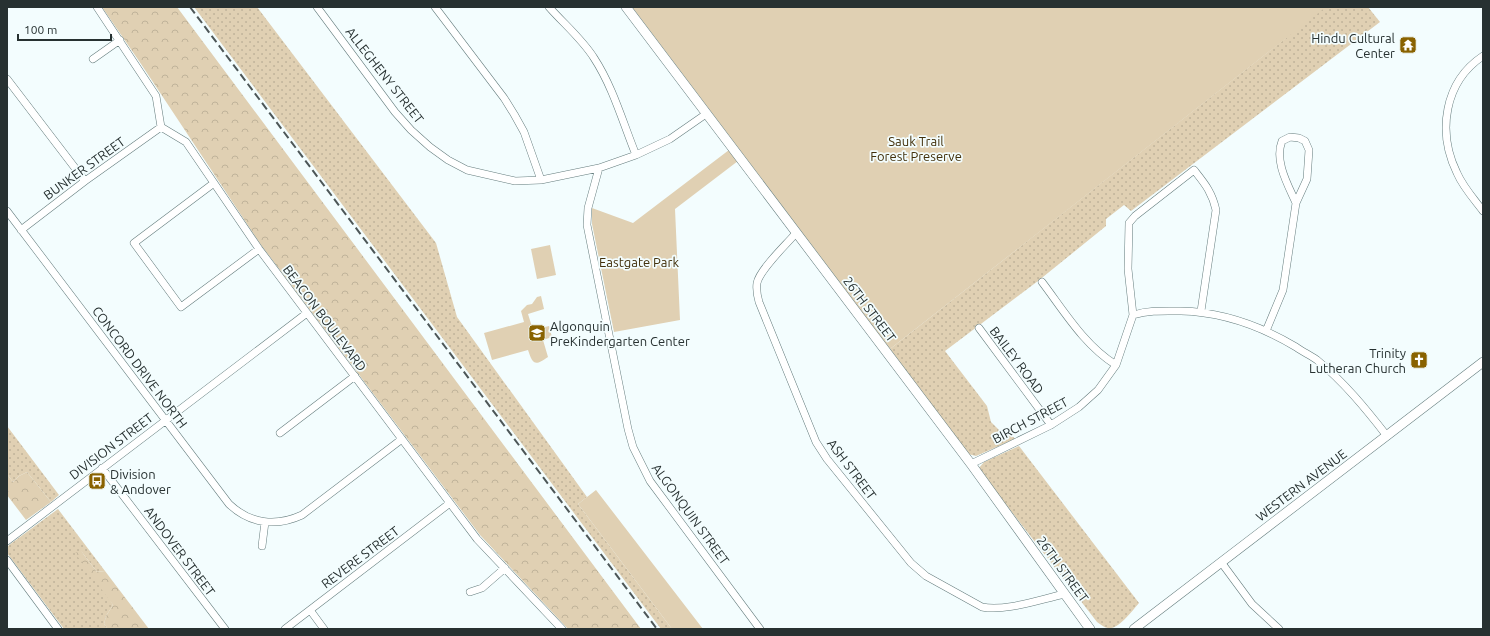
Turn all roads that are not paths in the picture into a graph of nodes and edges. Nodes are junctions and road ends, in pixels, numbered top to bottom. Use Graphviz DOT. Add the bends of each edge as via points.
graph roads {
  1 [pos="97,7"];
  2 [pos="317,7"];
  3 [pos="435,7"];
  4 [pos="549,7"];
  5 [pos="626,7"];
  6 [pos="120,40"];
  7 [pos="1483,56"];
  8 [pos="93,59"];
  9 [pos="7,79"];
  10 [pos="706,114"];
  11 [pos="161,127"];
  12 [pos="636,155"];
  13 [pos="599,168"];
  14 [pos="542,180"];
  15 [pos="85,181"];
  16 [pos="214,183"];
  17 [pos="1296,203"];
  18 [pos="7,211"];
  19 [pos="1483,211"];
  20 [pos="21,230"];
  21 [pos="796,233"];
  22 [pos="259,249"];
  23 [pos="1042,282"];
  24 [pos="1201,311"];
  25 [pos="307,313"];
  26 [pos="1133,315"];
  27 [pos="979,328"];
  28 [pos="1266,331"];
  29 [pos="1483,362"];
  30 [pos="1116,365"];
  31 [pos="354,376"];
  32 [pos="165,420"];
  33 [pos="1051,424"];
  34 [pos="280,433"];
  35 [pos="1387,436"];
  36 [pos="402,439"];
  37 [pos="971,464"];
  38 [pos="102,468"];
  39 [pos="450,503"];
  40 [pos="265,522"];
  41 [pos="7,541"];
  42 [pos="262,546"];
  43 [pos="7,560"];
  44 [pos="1221,562"];
  45 [pos="505,568"];
  46 [pos="470,592"];
  47 [pos="1065,594"];
  48 [pos="310,610"];
  49 [pos="1274,628"];
  50 [pos="58,629"];
  51 [pos="225,629"];
  52 [pos="285,629"];
  53 [pos="324,629"];
  54 [pos="562,629"];
  55 [pos="760,629"];
  56 [pos="1090,629"];
  57 [pos="1134,629"];
  1 -- 6 [label="street"];
  2 -- 14 [label="street, ALLEGHENY STREET" via="395,112 430,147 467,170 515,181"];
  3 -- 14 [label="street" via="514,114 524,132"];
  4 -- 12 [label="street" via="594,57"];
  5 -- 10 [label="street, 26TH STREET"];
  6 -- 8 [label="street"];
  6 -- 11 [label="street" via="156,96"];
  7 -- 19 [label="street" via="1463,74 1447,112 1445,131 1450,157 1457,174"];
  9 -- 15 [label="street"];
  10 -- 12 [label="street, ALLEGHENY STREET" via="670,139"];
  10 -- 21 [label="street, 26TH STREET"];
  11 -- 15 [label="street, BUNKER STREET"];
  11 -- 16 [label="street, BEACON BOULEVARD" via="186,142"];
  12 -- 13 [label="street, ALLEGHENY STREET"];
  13 -- 14 [label="street, ALLEGHENY STREET"];
  13 -- 55 [label="street, ALGONQUIN STREET" via="588,208 587,225 633,447 650,482"];
  15 -- 20 [label="street, BUNKER STREET"];
  16 -- 22 [label="street, BEACON BOULEVARD"];
  16 -- 22 [label="street" via="134,243 181,307"];
  17 -- 17 [label="street" via="1307,179 1309,150 1305,141 1290,137 1282,141 1279,157"];
  17 -- 28 [label="street" via="1283,290"];
  18 -- 20 [label="street, CONCORD DRIVE NORTH"];
  20 -- 32 [label="street, CONCORD DRIVE NORTH"];
  21 -- 37 [label="street, 26TH STREET"];
  21 -- 47 [label="street, ASH STREET" via="761,273 756,292 812,435 827,459 911,563 926,576 990,609"];
  22 -- 25 [label="street, BEACON BOULEVARD"];
  23 -- 30 [label="street" via="1089,344"];
  24 -- 26 [label="street" via="1146,311"];
  24 -- 26 [label="street" via="1216,210 1213,196 1194,170 1129,223 1128,269"];
  24 -- 28 [label="street" via="1234,319"];
  25 -- 31 [label="street, BEACON BOULEVARD"];
  25 -- 32 [label="street, DIVISION STREET"];
  26 -- 30 [label="street, BIRCH STREET"];
  27 -- 33 [label="street, BAILEY ROAD"];
  28 -- 35 [label="street" via="1316,359 1361,403"];
  29 -- 35 [label="street, WESTERN AVENUE"];
  30 -- 33 [label="street, BIRCH STREET" via="1098,390 1079,407"];
  31 -- 34 [label="street"];
  31 -- 36 [label="street, BEACON BOULEVARD"];
  32 -- 38 [label="street, DIVISION STREET"];
  32 -- 40 [label="street, CONCORD DRIVE NORTH" via="229,504 248,518"];
  33 -- 37 [label="street, BIRCH STREET"];
  35 -- 44 [label="street, WESTERN AVENUE"];
  36 -- 39 [label="street, BEACON BOULEVARD"];
  36 -- 40 [label="street, CONCORD DRIVE NORTH" via="302,516 286,522"];
  37 -- 47 [label="street, 26TH STREET"];
  38 -- 41 [label="street, DIVISION STREET"];
  38 -- 51 [label="street, ANDOVER STREET"];
  39 -- 45 [label="street, BEACON BOULEVARD" via="477,539"];
  39 -- 48 [label="street, REVERE STREET"];
  40 -- 42 [label="street"];
  43 -- 50 [label="street"];
  44 -- 49 [label="street" via="1252,604"];
  44 -- 57 [label="street, WESTERN AVENUE"];
  45 -- 46 [label="street" via="482,588"];
  45 -- 54 [label="street, BEACON BOULEVARD"];
  47 -- 56 [label="street, 26TH STREET"];
  48 -- 52 [label="street, REVERE STREET"];
  48 -- 53 [label="street"];
}
